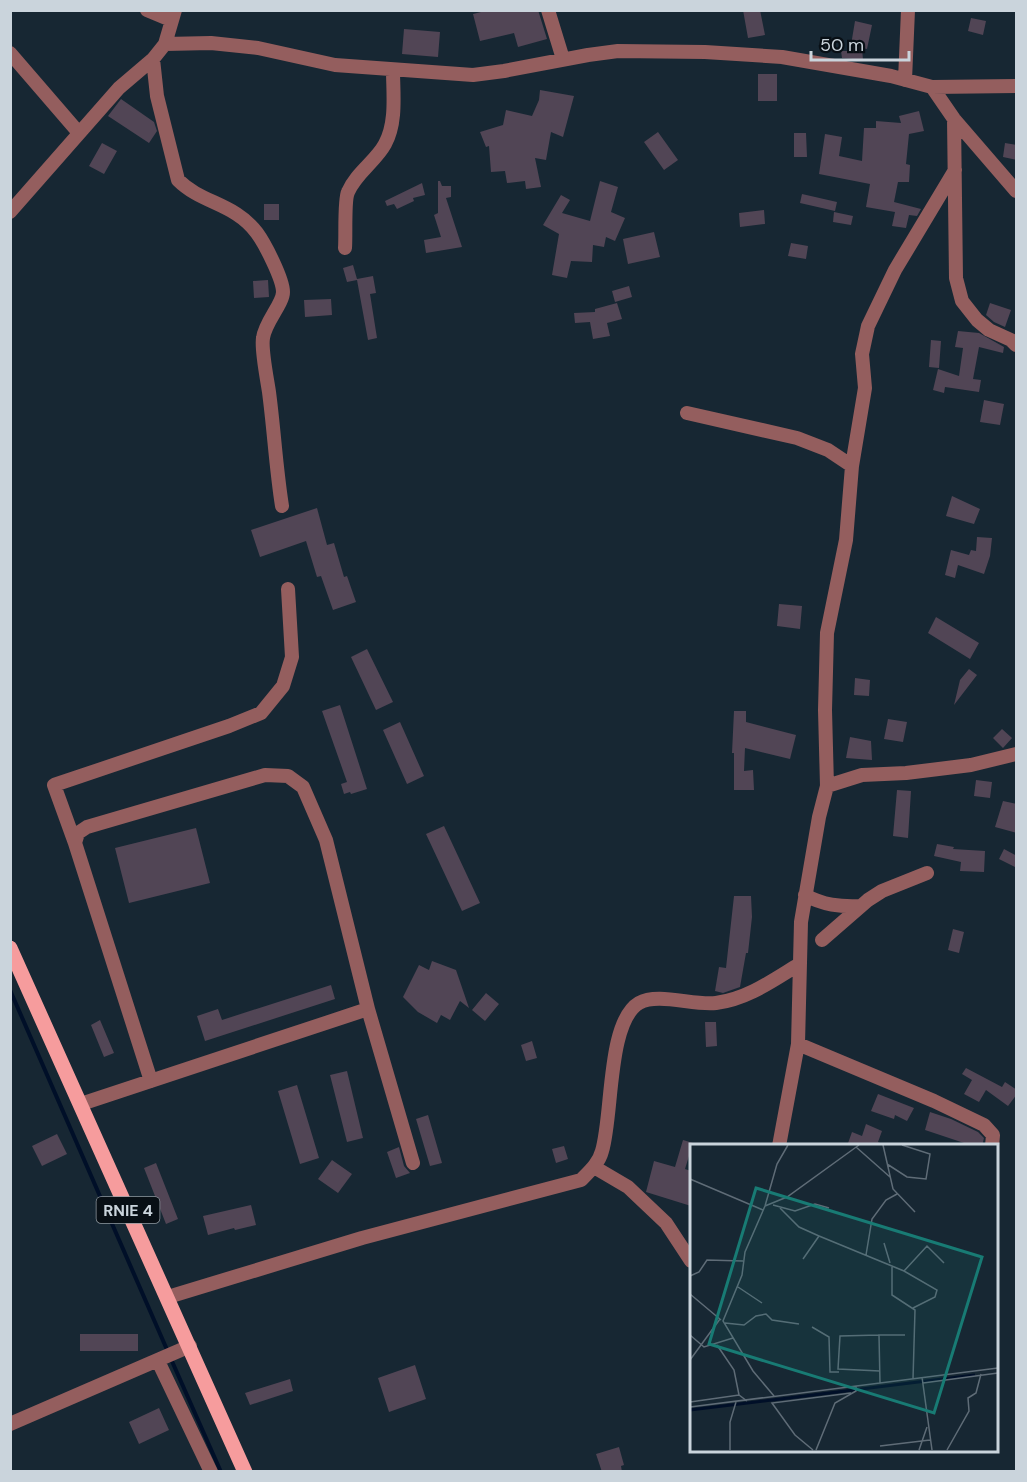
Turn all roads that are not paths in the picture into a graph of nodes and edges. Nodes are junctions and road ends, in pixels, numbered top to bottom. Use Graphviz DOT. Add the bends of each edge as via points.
graph roads {
  1 [pos="147,10"];
  2 [pos="548,10"];
  3 [pos="908,10"];
  4 [pos="173,15"];
  5 [pos="165,44"];
  6 [pos="10,53"];
  7 [pos="153,59"];
  8 [pos="563,60"];
  9 [pos="393,70"];
  10 [pos="905,80"];
  11 [pos="1017,86"];
  12 [pos="932,87"];
  13 [pos="954,119"];
  14 [pos="80,133"];
  15 [pos="955,170"];
  16 [pos="1017,191"];
  17 [pos="10,212"];
  18 [pos="345,248"];
  19 [pos="1017,345"];
  20 [pos="687,413"];
  21 [pos="852,466"];
  22 [pos="282,506"];
  23 [pos="288,589"];
  24 [pos="1017,754"];
  25 [pos="826,786"];
  26 [pos="75,843"];
  27 [pos="927,873"];
  28 [pos="805,895"];
  29 [pos="861,906"];
  30 [pos="822,940"];
  31 [pos="10,948"];
  32 [pos="798,965"];
  33 [pos="15,967"];
  34 [pos="368,1009"];
  35 [pos="798,1044"];
  36 [pos="152,1081"];
  37 [pos="81,1104"];
  38 [pos="779,1144"];
  39 [pos="992,1144"];
  40 [pos="413,1163"];
  41 [pos="594,1167"];
  42 [pos="690,1259"];
  43 [pos="168,1297"];
  44 [pos="190,1346"];
  45 [pos="159,1361"];
  46 [pos="10,1424"];
  47 [pos="211,1472"];
  48 [pos="245,1472"];
  1 -- 4 [label="street"];
  2 -- 8 [label="street"];
  3 -- 10 [label="street"];
  4 -- 5 [label="street"];
  5 -- 7 [label="street"];
  5 -- 9 [label="street" via="258,48 335,65"];
  6 -- 14 [label="street"];
  7 -- 14 [label="street" via="119,88"];
  7 -- 22 [label="street" via="157,96 178,180 187,189 236,212 256,232 283,292 262,339"];
  8 -- 9 [label="street" via="473,75"];
  8 -- 10 [label="street" via="618,51 705,52 782,57"];
  9 -- 18 [label="street" via="393,124 385,144 347,194"];
  10 -- 12 [label="street"];
  11 -- 12 [label="street"];
  12 -- 13 [label="street"];
  13 -- 15 [label="street"];
  13 -- 16 [label="street"];
  14 -- 17 [label="street"];
  15 -- 19 [label="street" via="956,278 962,301 989,330"];
  15 -- 21 [label="street" via="895,270 868,327 862,354 865,388"];
  20 -- 21 [label="street" via="797,438 828,450"];
  21 -- 25 [label="street" via="846,540 827,633"];
  23 -- 26 [label="street" via="292,657 284,686 261,713 54,785"];
  24 -- 25 [label="street" via="971,765 862,775"];
  25 -- 28 [label="street"];
  26 -- 34 [label="street" via="78,833 87,827 265,775 288,776 303,787 326,840"];
  26 -- 36 [label="street"];
  27 -- 29 [label="street" via="882,891"];
  28 -- 29 [label="street" via="822,903"];
  28 -- 32 [label="street"];
  29 -- 30 [label="street"];
  31 -- 33 [label="main road, RNIE 4"];
  32 -- 35 [label="street"];
  32 -- 41 [label="street" via="735,1000 713,1004 652,999 640,1002 628,1012 619,1034 602,1152"];
  33 -- 37 [label="main road, RNIE 4"];
  34 -- 36 [label="street"];
  34 -- 40 [label="street"];
  35 -- 38 [label="street"];
  35 -- 39 [label="street" via="984,1125 993,1135"];
  36 -- 37 [label="street"];
  37 -- 43 [label="main road, RNIE 4"];
  41 -- 42 [label="street" via="628,1187 666,1222"];
  41 -- 43 [label="street" via="581,1180 565,1185 362,1238"];
  43 -- 44 [label="main road, RNIE 4"];
  44 -- 45 [label="street"];
  44 -- 48 [label="main road, RNIE 4"];
  45 -- 46 [label="street"];
  45 -- 47 [label="street"];
}
